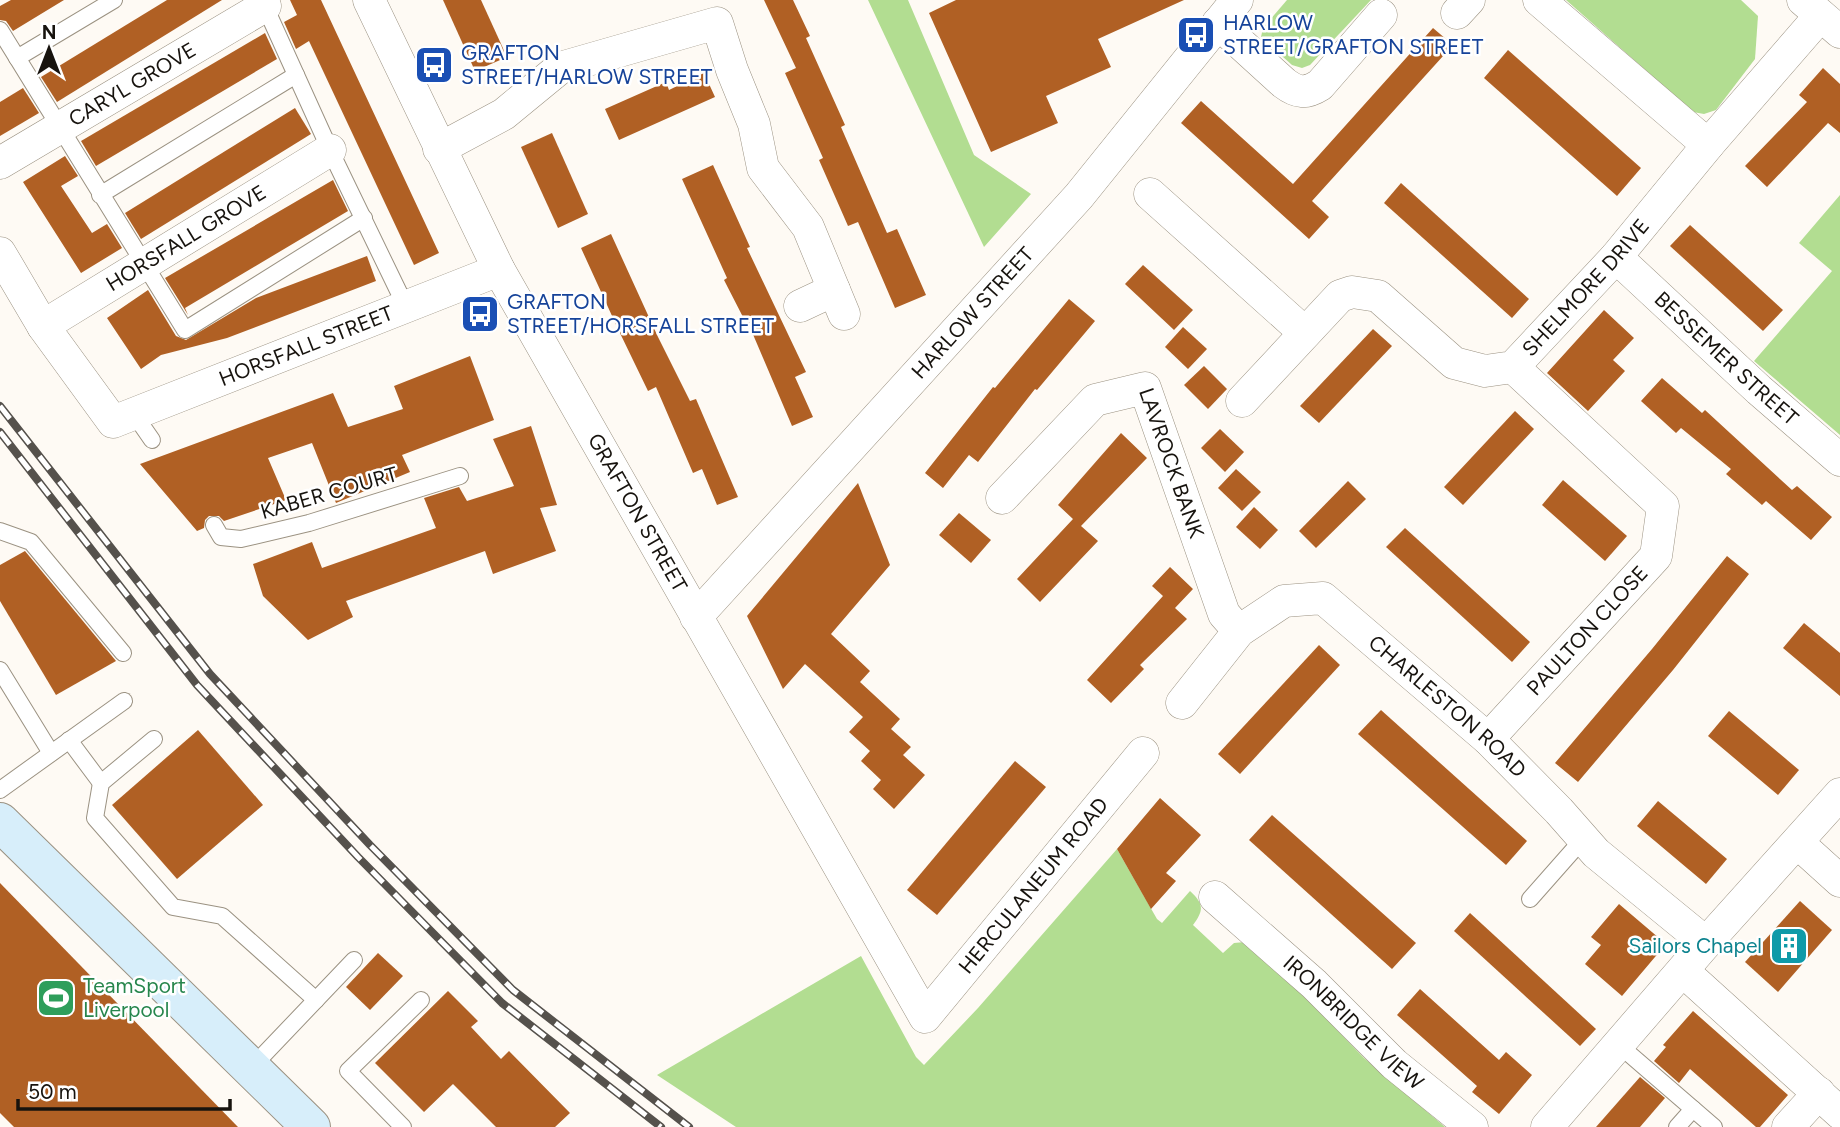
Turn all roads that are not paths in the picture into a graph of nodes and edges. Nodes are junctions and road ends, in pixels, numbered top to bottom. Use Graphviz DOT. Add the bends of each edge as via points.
graph roads {
  1 [pos="114,0"];
  2 [pos="369,0"];
  3 [pos="1539,0"];
  4 [pos="264,3"];
  5 [pos="1816,10"];
  6 [pos="1228,12"];
  7 [pos="1381,15"];
  8 [pos="0,30"];
  9 [pos="17,58"];
  10 [pos="296,75"];
  11 [pos="59,128"];
  12 [pos="1708,145"];
  13 [pos="439,149"];
  14 [pos="330,150"];
  15 [pos="0,163"];
  16 [pos="1150,194"];
  17 [pos="100,195"];
  18 [pos="365,218"];
  19 [pos="0,253"];
  20 [pos="1616,257"];
  21 [pos="144,265"];
  22 [pos="499,270"];
  23 [pos="800,306"];
  24 [pos="406,307"];
  25 [pos="43,326"];
  26 [pos="1305,333"];
  27 [pos="1513,367"];
  28 [pos="1242,401"];
  29 [pos="124,418"];
  30 [pos="152,440"];
  31 [pos="1840,460"];
  32 [pos="460,476"];
  33 [pos="1002,498"];
  34 [pos="214,525"];
  35 [pos="0,531"];
  36 [pos="696,617"];
  37 [pos="1239,631"];
  38 [pos="123,653"];
  39 [pos="0,670"];
  40 [pos="124,701"];
  41 [pos="1182,704"];
  42 [pos="154,739"];
  43 [pos="1488,739"];
  44 [pos="69,740"];
  45 [pos="51,753"];
  46 [pos="1143,753"];
  47 [pos="101,783"];
  48 [pos="0,790"];
  49 [pos="1840,794"];
  50 [pos="0,822"];
  51 [pos="1583,839"];
  52 [pos="1798,843"];
  53 [pos="1840,881"];
  54 [pos="1530,899"];
  55 [pos="1223,917"];
  56 [pos="1706,943"];
  57 [pos="354,960"];
  58 [pos="1683,971"];
  59 [pos="316,1000"];
  60 [pos="421,1000"];
  61 [pos="925,1017"];
  62 [pos="1619,1045"];
  63 [pos="251,1068"];
  64 [pos="1829,1103"];
  65 [pos="1693,1109"];
  66 [pos="311,1127"];
  67 [pos="402,1127"];
  68 [pos="1472,1127"];
  69 [pos="1547,1127"];
  70 [pos="1676,1127"];
  71 [pos="1714,1127"];
  72 [pos="1788,1127"];
  1 -- 9 [label="lane"];
  2 -- 13 [label="street, GRAFTON STREET"];
  3 -- 12 [label="street"];
  4 -- 10 [label="lane"];
  4 -- 11 [label="street, CARYL GROVE"];
  5 -- 12 [label="street, SHELMORE DRIVE"];
  6 -- 7 [label="street" via="1284,83 1301,92 1320,85"];
  6 -- 36 [label="street, HARLOW STREET" via="1079,196"];
  8 -- 9 [label="lane"];
  9 -- 11 [label="lane"];
  10 -- 14 [label="lane"];
  10 -- 17 [label="lane"];
  11 -- 15 [label="street, CARYL GROVE"];
  11 -- 17 [label="lane"];
  12 -- 20 [label="street, SHELMORE DRIVE"];
  13 -- 22 [label="street, GRAFTON STREET"];
  13 -- 23 [label="street" via="504,114 559,68 717,23 754,124 763,168 808,227 839,302"];
  14 -- 18 [label="lane"];
  14 -- 21 [label="street, HORSFALL GROVE"];
  16 -- 26 [label="street"];
  17 -- 21 [label="lane"];
  18 -- 21 [label="lane" via="185,330"];
  18 -- 24 [label="lane"];
  19 -- 25 [label="street"];
  20 -- 27 [label="street, SHELMORE DRIVE"];
  20 -- 31 [label="street, BESSEMER STREET"];
  21 -- 25 [label="street, HORSFALL GROVE"];
  22 -- 24 [label="street, HORSFALL STREET"];
  22 -- 36 [label="street, GRAFTON STREET"];
  24 -- 29 [label="street, HORSFALL STREET"];
  25 -- 29 [label="street"];
  26 -- 27 [label="street, SHELMORE DRIVE" via="1340,296 1366,293 1378,296 1454,363 1485,371"];
  26 -- 28 [label="street, SHELMORE DRIVE"];
  27 -- 43 [label="street, PAULTON CLOSE" via="1663,506 1656,556"];
  29 -- 30 [label="lane"];
  32 -- 34 [label="lane, KABER COURT" via="241,539 221,537"];
  33 -- 37 [label="street, LAVROCK BANK" via="1095,400 1144,388 1224,614"];
  35 -- 38 [label="lane" via="31,542"];
  36 -- 61 [label="street, GRAFTON STREET"];
  37 -- 41 [label="street, CHARLESTON ROAD"];
  37 -- 43 [label="street, CHARLESTON ROAD" via="1284,601 1323,598"];
  39 -- 45 [label="lane"];
  40 -- 44 [label="lane"];
  42 -- 47 [label="lane"];
  43 -- 51 [label="street, CHARLESTON ROAD"];
  44 -- 45 [label="lane"];
  44 -- 47 [label="lane"];
  45 -- 48 [label="lane"];
  46 -- 61 [label="street, HERCULANEUM ROAD"];
  47 -- 59 [label="lane" via="95,818 173,907 222,916"];
  49 -- 52 [label="street"];
  50 -- 63 [label="street"];
  51 -- 54 [label="lane"];
  51 -- 56 [label="street, CHARLESTON ROAD"];
  52 -- 53 [label="street"];
  52 -- 56 [label="street"];
  55 -- 68 [label="street, IRONBRIDGE VIEW" via="1314,984 1394,1064"];
  56 -- 58 [label="street"];
  57 -- 59 [label="lane"];
  58 -- 62 [label="street"];
  58 -- 64 [label="street"];
  59 -- 63 [label="lane"];
  60 -- 67 [label="lane" via="348,1071"];
  62 -- 65 [label="lane"];
  62 -- 69 [label="street"];
  63 -- 66 [label="street"];
  64 -- 72 [label="street"];
  65 -- 70 [label="lane"];
  65 -- 71 [label="lane"];
}
